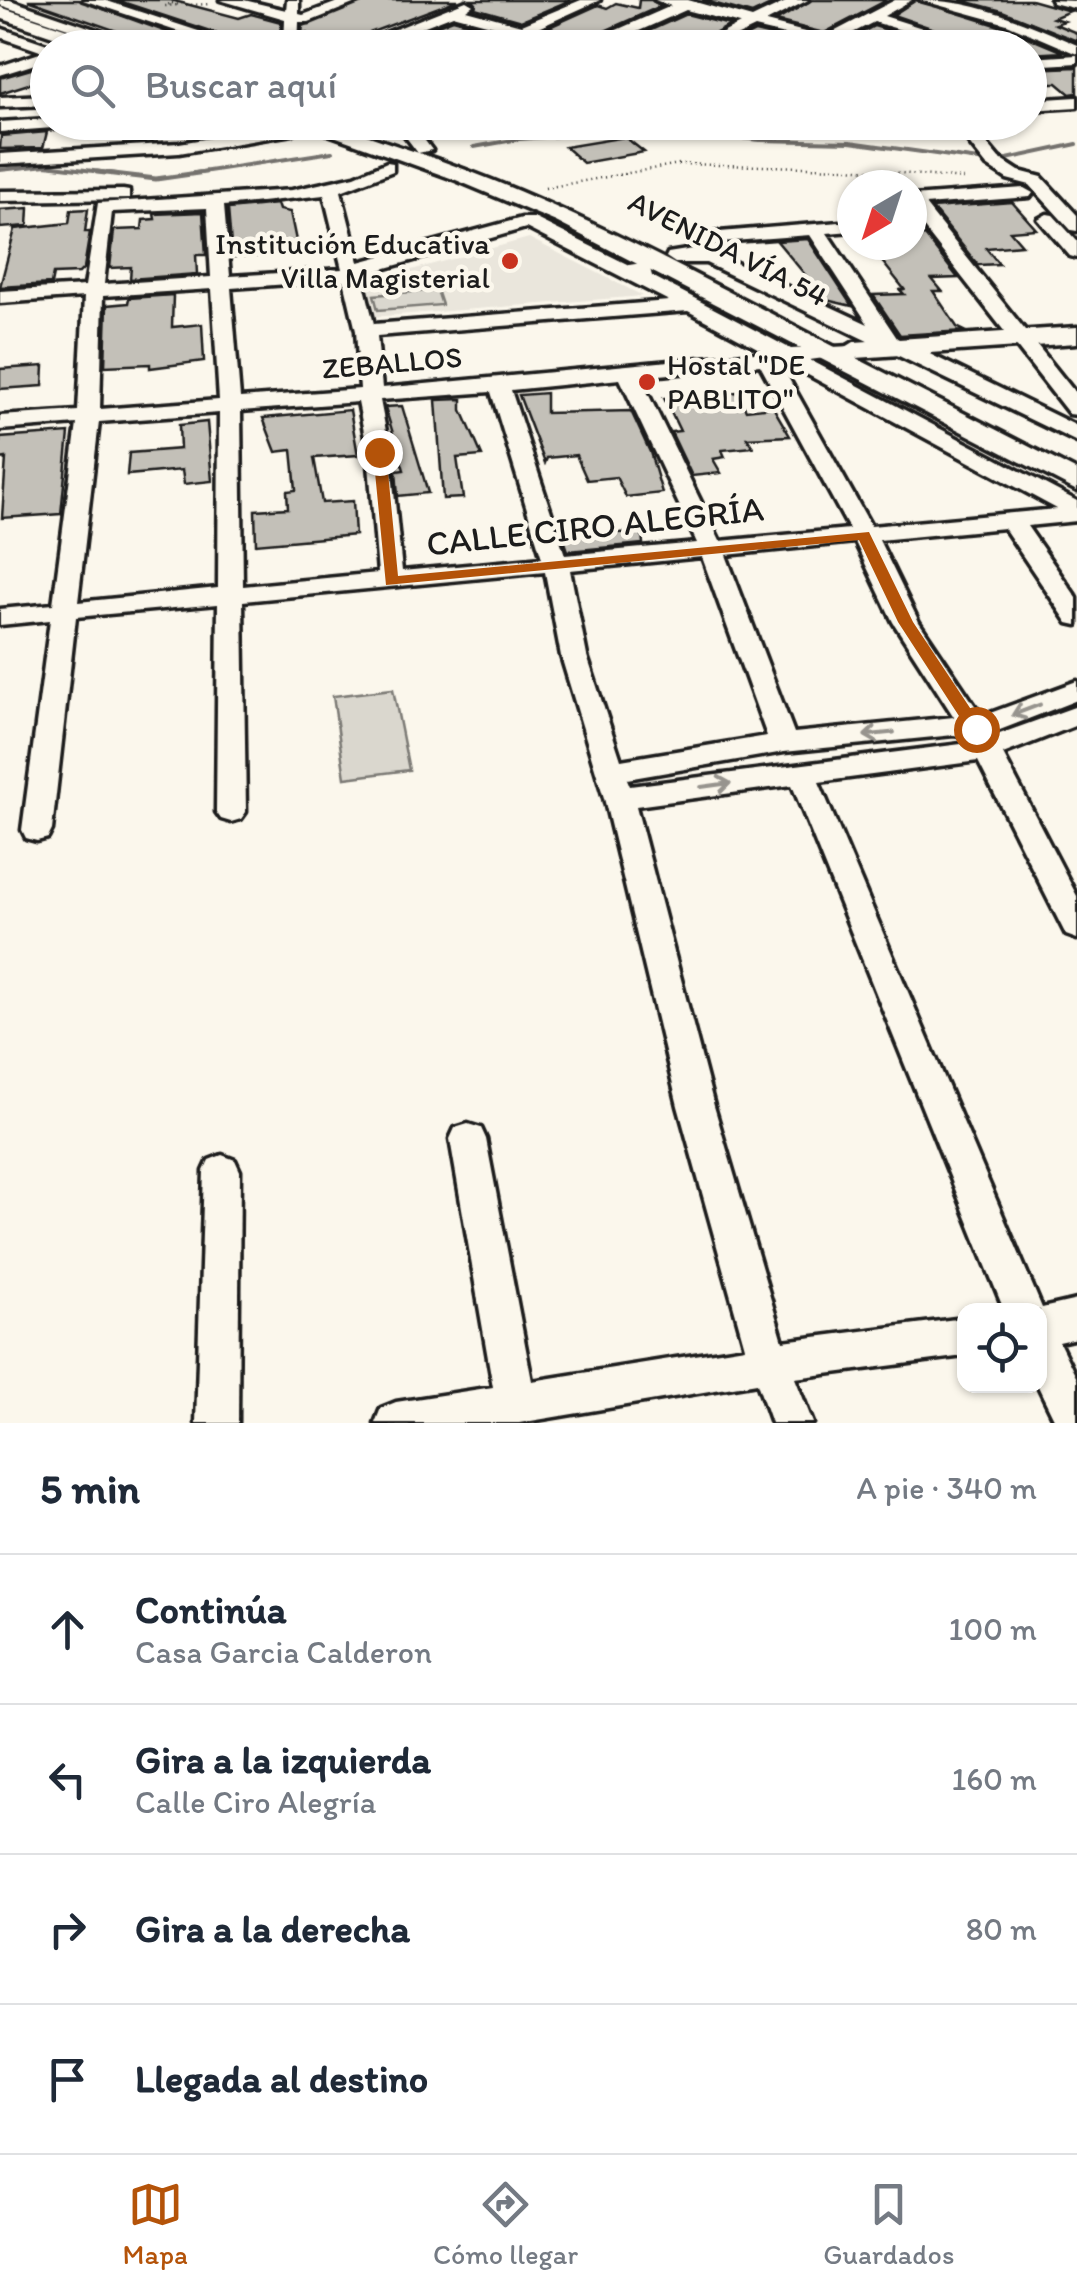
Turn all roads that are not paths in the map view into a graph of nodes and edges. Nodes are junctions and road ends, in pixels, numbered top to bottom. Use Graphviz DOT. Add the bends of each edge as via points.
graph roads {
  1 [pos="90,0"];
  2 [pos="292,0"];
  3 [pos="305,0"];
  4 [pos="356,0"];
  5 [pos="593,0"];
  6 [pos="640,0"];
  7 [pos="662,0"];
  8 [pos="801,0"];
  9 [pos="905,0"];
  10 [pos="927,0"];
  11 [pos="1058,0"];
  12 [pos="0,1"];
  13 [pos="223,1"];
  14 [pos="462,4"];
  15 [pos="686,5"];
  16 [pos="1077,5"];
  17 [pos="0,12"];
  18 [pos="872,17"];
  19 [pos="298,19"];
  20 [pos="0,22"];
  21 [pos="152,23"];
  22 [pos="750,24"];
  23 [pos="522,29"];
  24 [pos="70,30"];
  25 [pos="88,30"];
  26 [pos="136,30"];
  27 [pos="186,30"];
  28 [pos="295,30"];
  29 [pos="300,30"];
  30 [pos="399,30"];
  31 [pos="525,30"];
  32 [pos="629,30"];
  33 [pos="738,30"];
  34 [pos="771,30"];
  35 [pos="849,30"];
  36 [pos="916,30"];
  37 [pos="1036,30"];
  38 [pos="0,32"];
  39 [pos="30,32"];
  40 [pos="1047,35"];
  41 [pos="30,44"];
  42 [pos="1077,50"];
  43 [pos="30,59"];
  44 [pos="1077,59"];
  45 [pos="1047,61"];
  46 [pos="0,70"];
  47 [pos="30,101"];
  48 [pos="0,102"];
  49 [pos="1077,102"];
  50 [pos="1047,104"];
  51 [pos="30,125"];
  52 [pos="0,127"];
  53 [pos="248,140"];
  54 [pos="369,140"];
  55 [pos="383,140"];
  56 [pos="412,140"];
  57 [pos="975,140"];
  58 [pos="418,154"];
  59 [pos="0,159"];
  60 [pos="387,167"];
  61 [pos="1018,184"];
  62 [pos="332,190"];
  63 [pos="0,196"];
  64 [pos="215,199"];
  65 [pos="927,199"];
  66 [pos="1077,226"];
  67 [pos="837,227"];
  68 [pos="814,228"];
  69 [pos="927,229"];
  70 [pos="695,239"];
  71 [pos="1077,252"];
  72 [pos="676,257"];
  73 [pos="648,270"];
  74 [pos="350,274"];
  75 [pos="220,286"];
  76 [pos="95,294"];
  77 [pos="0,297"];
  78 [pos="684,302"];
  79 [pos="0,306"];
  80 [pos="365,326"];
  81 [pos="1077,335"];
  82 [pos="1020,339"];
  83 [pos="895,344"];
  84 [pos="854,350"];
  85 [pos="824,351"];
  86 [pos="778,359"];
  87 [pos="627,371"];
  88 [pos="499,384"];
  89 [pos="368,396"];
  90 [pos="230,406"];
  91 [pos="1077,409"];
  92 [pos="89,416"];
  93 [pos="0,423"];
  94 [pos="1077,435"];
  95 [pos="1077,462"];
  96 [pos="1077,482"];
  97 [pos="1077,512"];
  98 [pos="1012,522"];
  99 [pos="864,536"];
  100 [pos="712,550"];
  101 [pos="556,564"];
  102 [pos="391,582"];
  103 [pos="233,594"];
  104 [pos="63,611"];
  105 [pos="0,617"];
  106 [pos="1077,617"];
  107 [pos="1077,690"];
  108 [pos="1077,715"];
  109 [pos="981,739"];
  110 [pos="792,758"];
  111 [pos="614,785"];
  112 [pos="231,812"];
  113 [pos="37,830"];
  114 [pos="1077,926"];
  115 [pos="468,1139"];
  116 [pos="222,1171"];
  117 [pos="1020,1303"];
  118 [pos="1077,1319"];
  119 [pos="1047,1325"];
  120 [pos="957,1338"];
  121 [pos="1047,1361"];
  122 [pos="769,1362"];
  123 [pos="516,1404"];
  124 [pos="217,1423"];
  125 [pos="396,1423"];
  126 [pos="792,1423"];
  127 [pos="1077,1423"];
  1 -- 27 [label="street"];
  2 -- 19 [label="street"];
  3 -- 19 [label="street"];
  4 -- 19 [label="street"];
  5 -- 23 [label="street"];
  6 -- 15 [label="street"];
  7 -- 15 [label="street"];
  8 -- 22 [label="street"];
  9 -- 18 [label="street"];
  10 -- 37 [label="street"];
  11 -- 16 [label="street"];
  12 -- 25 [label="street"];
  13 -- 19 [label="street"];
  14 -- 23 [label="street"];
  14 -- 30 [label="street"];
  15 -- 22 [label="street"];
  15 -- 32 [label="street"];
  17 -- 24 [label="main road"];
  18 -- 35 [label="street"];
  18 -- 36 [label="street"];
  19 -- 28 [label="street"];
  19 -- 29 [label="street"];
  20 -- 39 [label="main road"];
  21 -- 26 [label="street"];
  22 -- 33 [label="street"];
  22 -- 34 [label="street"];
  23 -- 31 [label="street"];
  38 -- 41 [label="street"];
  40 -- 42 [label="street"];
  43 -- 46 [label="street"];
  44 -- 45 [label="street"];
  47 -- 48 [label="street"];
  49 -- 50 [label="street"];
  51 -- 52 [label="street"];
  53 -- 59 [label="street"];
  54 -- 58 [label="main road, AVENIDA VÍA 54"];
  55 -- 58 [label="main road, AVENIDA VÍA 54"];
  56 -- 58 [label="street"];
  57 -- 61 [label="street"];
  58 -- 60 [label="street"];
  58 -- 72 [label="main road, AVENIDA VÍA 54" via="536,190"];
  58 -- 73 [label="main road, AVENIDA VÍA 54" via="512,193"];
  60 -- 62 [label="street"];
  60 -- 63 [label="street" via="170,192"];
  61 -- 65 [label="street"];
  61 -- 66 [label="street" via="1036,181"];
  61 -- 71 [label="street"];
  62 -- 64 [label="street"];
  62 -- 74 [label="street"];
  64 -- 75 [label="street"];
  64 -- 76 [label="street" via="104,207"];
  67 -- 68 [label="street"];
  68 -- 70 [label="street"];
  68 -- 83 [label="street"];
  69 -- 82 [label="street"];
  72 -- 83 [label="street" via="712,259"];
  72 -- 84 [label="main road, AVENIDA VÍA 54"];
  73 -- 74 [label="street" via="528,222"];
  73 -- 78 [label="street, AVENIDA VÍA 54"];
  73 -- 85 [label="main road, AVENIDA VÍA 54"];
  74 -- 75 [label="street"];
  74 -- 80 [label="street"];
  75 -- 76 [label="street"];
  75 -- 90 [label="street"];
  76 -- 77 [label="street"];
  76 -- 79 [label="street"];
  76 -- 92 [label="street"];
  78 -- 80 [label="street"];
  78 -- 86 [label="street, AVENIDA VÍA 54"];
  80 -- 89 [label="street"];
  81 -- 82 [label="main road"];
  82 -- 83 [label="main road"];
  82 -- 91 [label="street"];
  83 -- 84 [label="main road"];
  83 -- 94 [label="street"];
  84 -- 85 [label="street, ZEBALLOS"];
  84 -- 95 [label="main road, AVENIDA VÍA 54"];
  85 -- 86 [label="street, ZEBALLOS"];
  85 -- 96 [label="main road, AVENIDA VÍA 54"];
  86 -- 87 [label="street, ZEBALLOS"];
  86 -- 97 [label="street, AVENIDA VÍA 54"];
  86 -- 99 [label="street"];
  87 -- 88 [label="street, ZEBALLOS"];
  87 -- 100 [label="street"];
  88 -- 89 [label="street, ZEBALLOS"];
  88 -- 101 [label="street"];
  89 -- 90 [label="street, ZEBALLOS"];
  89 -- 102 [label="street"];
  90 -- 92 [label="street, ZEBALLOS"];
  90 -- 103 [label="street"];
  92 -- 93 [label="street, ZEBALLOS"];
  92 -- 104 [label="street"];
  97 -- 98 [label="street, CALLE CIRO ALEGRÍA"];
  98 -- 99 [label="street, CALLE CIRO ALEGRÍA"];
  98 -- 106 [label="street"];
  99 -- 100 [label="street, CALLE CIRO ALEGRÍA"];
  99 -- 109 [label="street" via="906,622"];
  100 -- 101 [label="street, CALLE CIRO ALEGRÍA"];
  100 -- 110 [label="street"];
  101 -- 102 [label="street, CALLE CIRO ALEGRÍA"];
  101 -- 111 [label="street" via="574,656"];
  102 -- 103 [label="street, CALLE CIRO ALEGRÍA"];
  103 -- 104 [label="street, CALLE CIRO ALEGRÍA"];
  103 -- 112 [label="street"];
  104 -- 105 [label="street, CALLE CIRO ALEGRÍA"];
  104 -- 113 [label="street"];
  107 -- 109 [label="street, one-way"];
  108 -- 109 [label="street"];
  109 -- 110 [label="street"];
  109 -- 114 [label="street"];
  110 -- 111 [label="street"];
  110 -- 117 [label="street"];
  111 -- 122 [label="street"];
  115 -- 123 [label="street"];
  116 -- 124 [label="street"];
  118 -- 119 [label="street"];
  120 -- 122 [label="street"];
  121 -- 127 [label="street"];
  122 -- 123 [label="street"];
  122 -- 126 [label="street"];
  123 -- 125 [label="street"];
}
